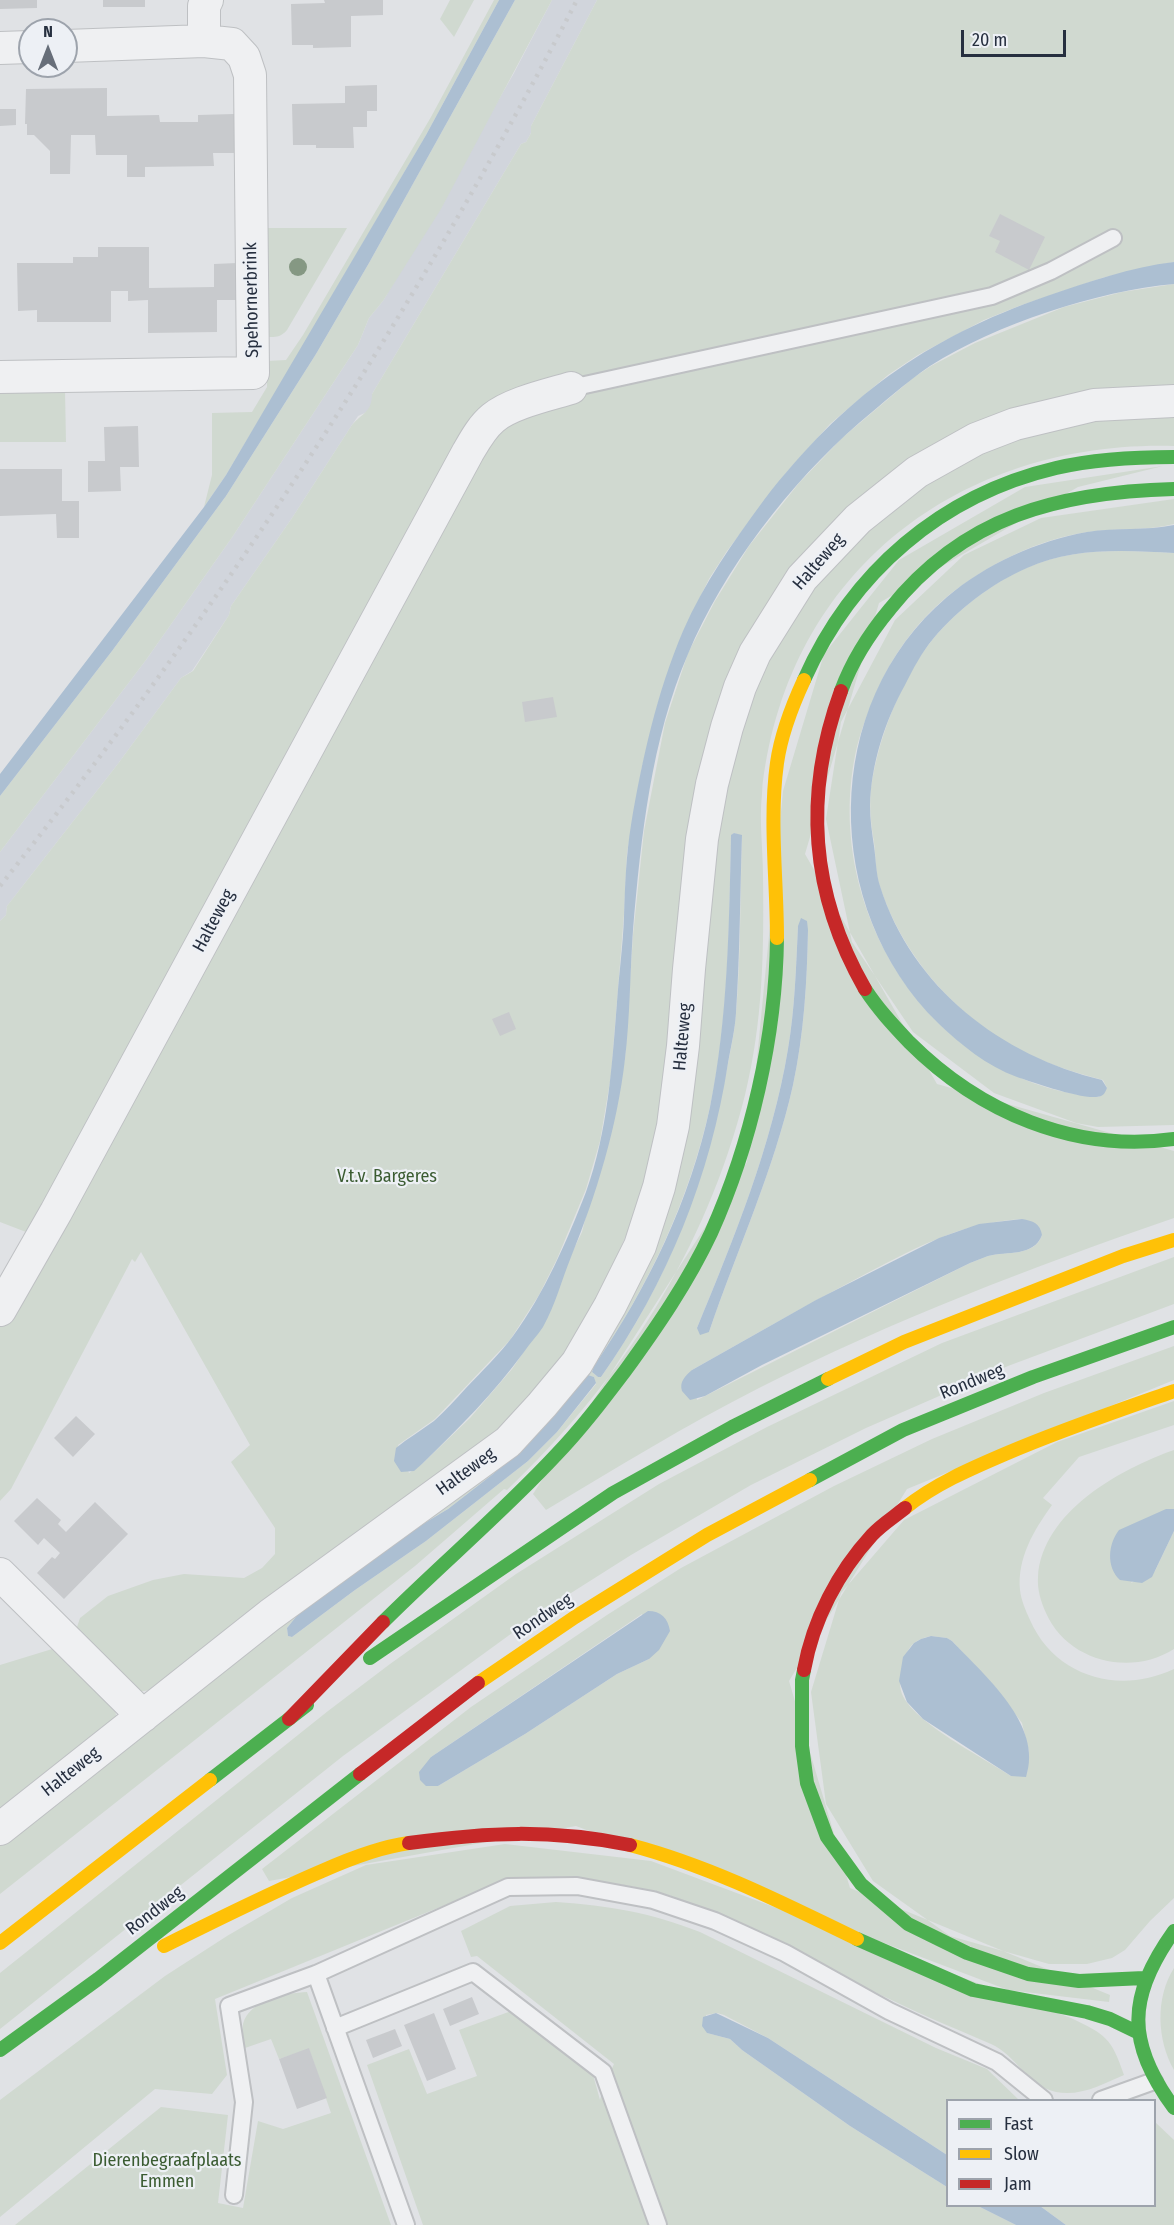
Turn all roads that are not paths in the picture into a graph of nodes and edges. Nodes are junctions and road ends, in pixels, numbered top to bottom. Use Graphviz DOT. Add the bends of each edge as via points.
graph roads {
  1 [pos="207,0"];
  2 [pos="204,41"];
  3 [pos="78,46"];
  4 [pos="18,47"];
  5 [pos="0,48"];
  6 [pos="1113,238"];
  7 [pos="0,377"];
  8 [pos="571,388"];
  9 [pos="1174,401"];
  10 [pos="1174,457"];
  11 [pos="1174,489"];
  12 [pos="1174,1139"];
  13 [pos="1174,1240"];
  14 [pos="0,1310"];
  15 [pos="1174,1327"];
  16 [pos="1174,1391"];
  17 [pos="0,1574"];
  18 [pos="143,1716"];
  19 [pos="289,1719"];
  20 [pos="0,1829"];
  21 [pos="1174,1931"];
  22 [pos="0,1943"];
  23 [pos="316,1974"];
  24 [pos="1144,1978"];
  25 [pos="98,1979"];
  26 [pos="335,2028"];
  27 [pos="1139,2033"];
  28 [pos="0,2050"];
  29 [pos="1154,2081"];
  30 [pos="1043,2099"];
  31 [pos="1104,2099"];
  32 [pos="1174,2108"];
  33 [pos="234,2195"];
  34 [pos="406,2225"];
  35 [pos="658,2225"];
  1 -- 2 [label="street"];
  2 -- 3 [label="street, Spehornerbrink"];
  2 -- 7 [label="street, Spehornerbrink" via="232,44 244,57 250,75 253,373"];
  4 -- 5 [label="street"];
  6 -- 8 [label="lane" via="992,296"];
  8 -- 14 [label="street, Halteweg" via="494,417 477,437"];
  9 -- 18 [label="street, Halteweg" via="1094,405 1015,424 976,439 917,471 866,512 802,578 755,653 727,727 702,839 683,1046 673,1126 659,1186 640,1246 577,1363 508,1442 270,1616"];
  10 -- 19 [label="main road" via="1097,460 1038,472 968,501 929,523 892,553 831,626 809,665 777,759 776,994 759,1087 741,1155 683,1289 606,1395 548,1464"];
  11 -- 12 [label="main road" via="1100,492 1039,508 998,522 957,545 921,573 886,611 860,651 837,698 824,742 817,791 824,888 849,959 878,1008 926,1059 959,1086 1033,1124 1082,1137 1122,1141"];
  13 -- 19 [label="main road" via="1123,1256 904,1342 732,1427 613,1493 382,1648"];
  15 -- 25 [label="main road, Rondweg" via="1033,1377 903,1430 706,1535 464,1693"];
  16 -- 24 [label="main road" via="1047,1436 969,1469 920,1497 873,1534 836,1581 808,1646 802,1680 802,1746 807,1783 827,1837 861,1884 908,1924 967,1953 1028,1974 1079,1981"];
  17 -- 18 [label="street"];
  18 -- 20 [label="street, Halteweg"];
  19 -- 22 [label="main road"];
  21 -- 24 [label="main road"];
  23 -- 26 [label="lane"];
  23 -- 30 [label="lane" via="508,1887 577,1886 653,1900 715,1921 997,2062"];
  23 -- 33 [label="lane" via="229,2006 244,2102"];
  24 -- 27 [label="main road"];
  25 -- 27 [label="main road" via="306,1879 390,1846 506,1831 562,1834 630,1845 691,1863 958,1985 1004,1999 1107,2017"];
  25 -- 28 [label="main road, Rondweg"];
  26 -- 34 [label="lane"];
  26 -- 35 [label="lane" via="473,1972 603,2072"];
  27 -- 29 [label="main road" via="1142,2055"];
  29 -- 31 [label="lane"];
  29 -- 32 [label="main road"];
}
